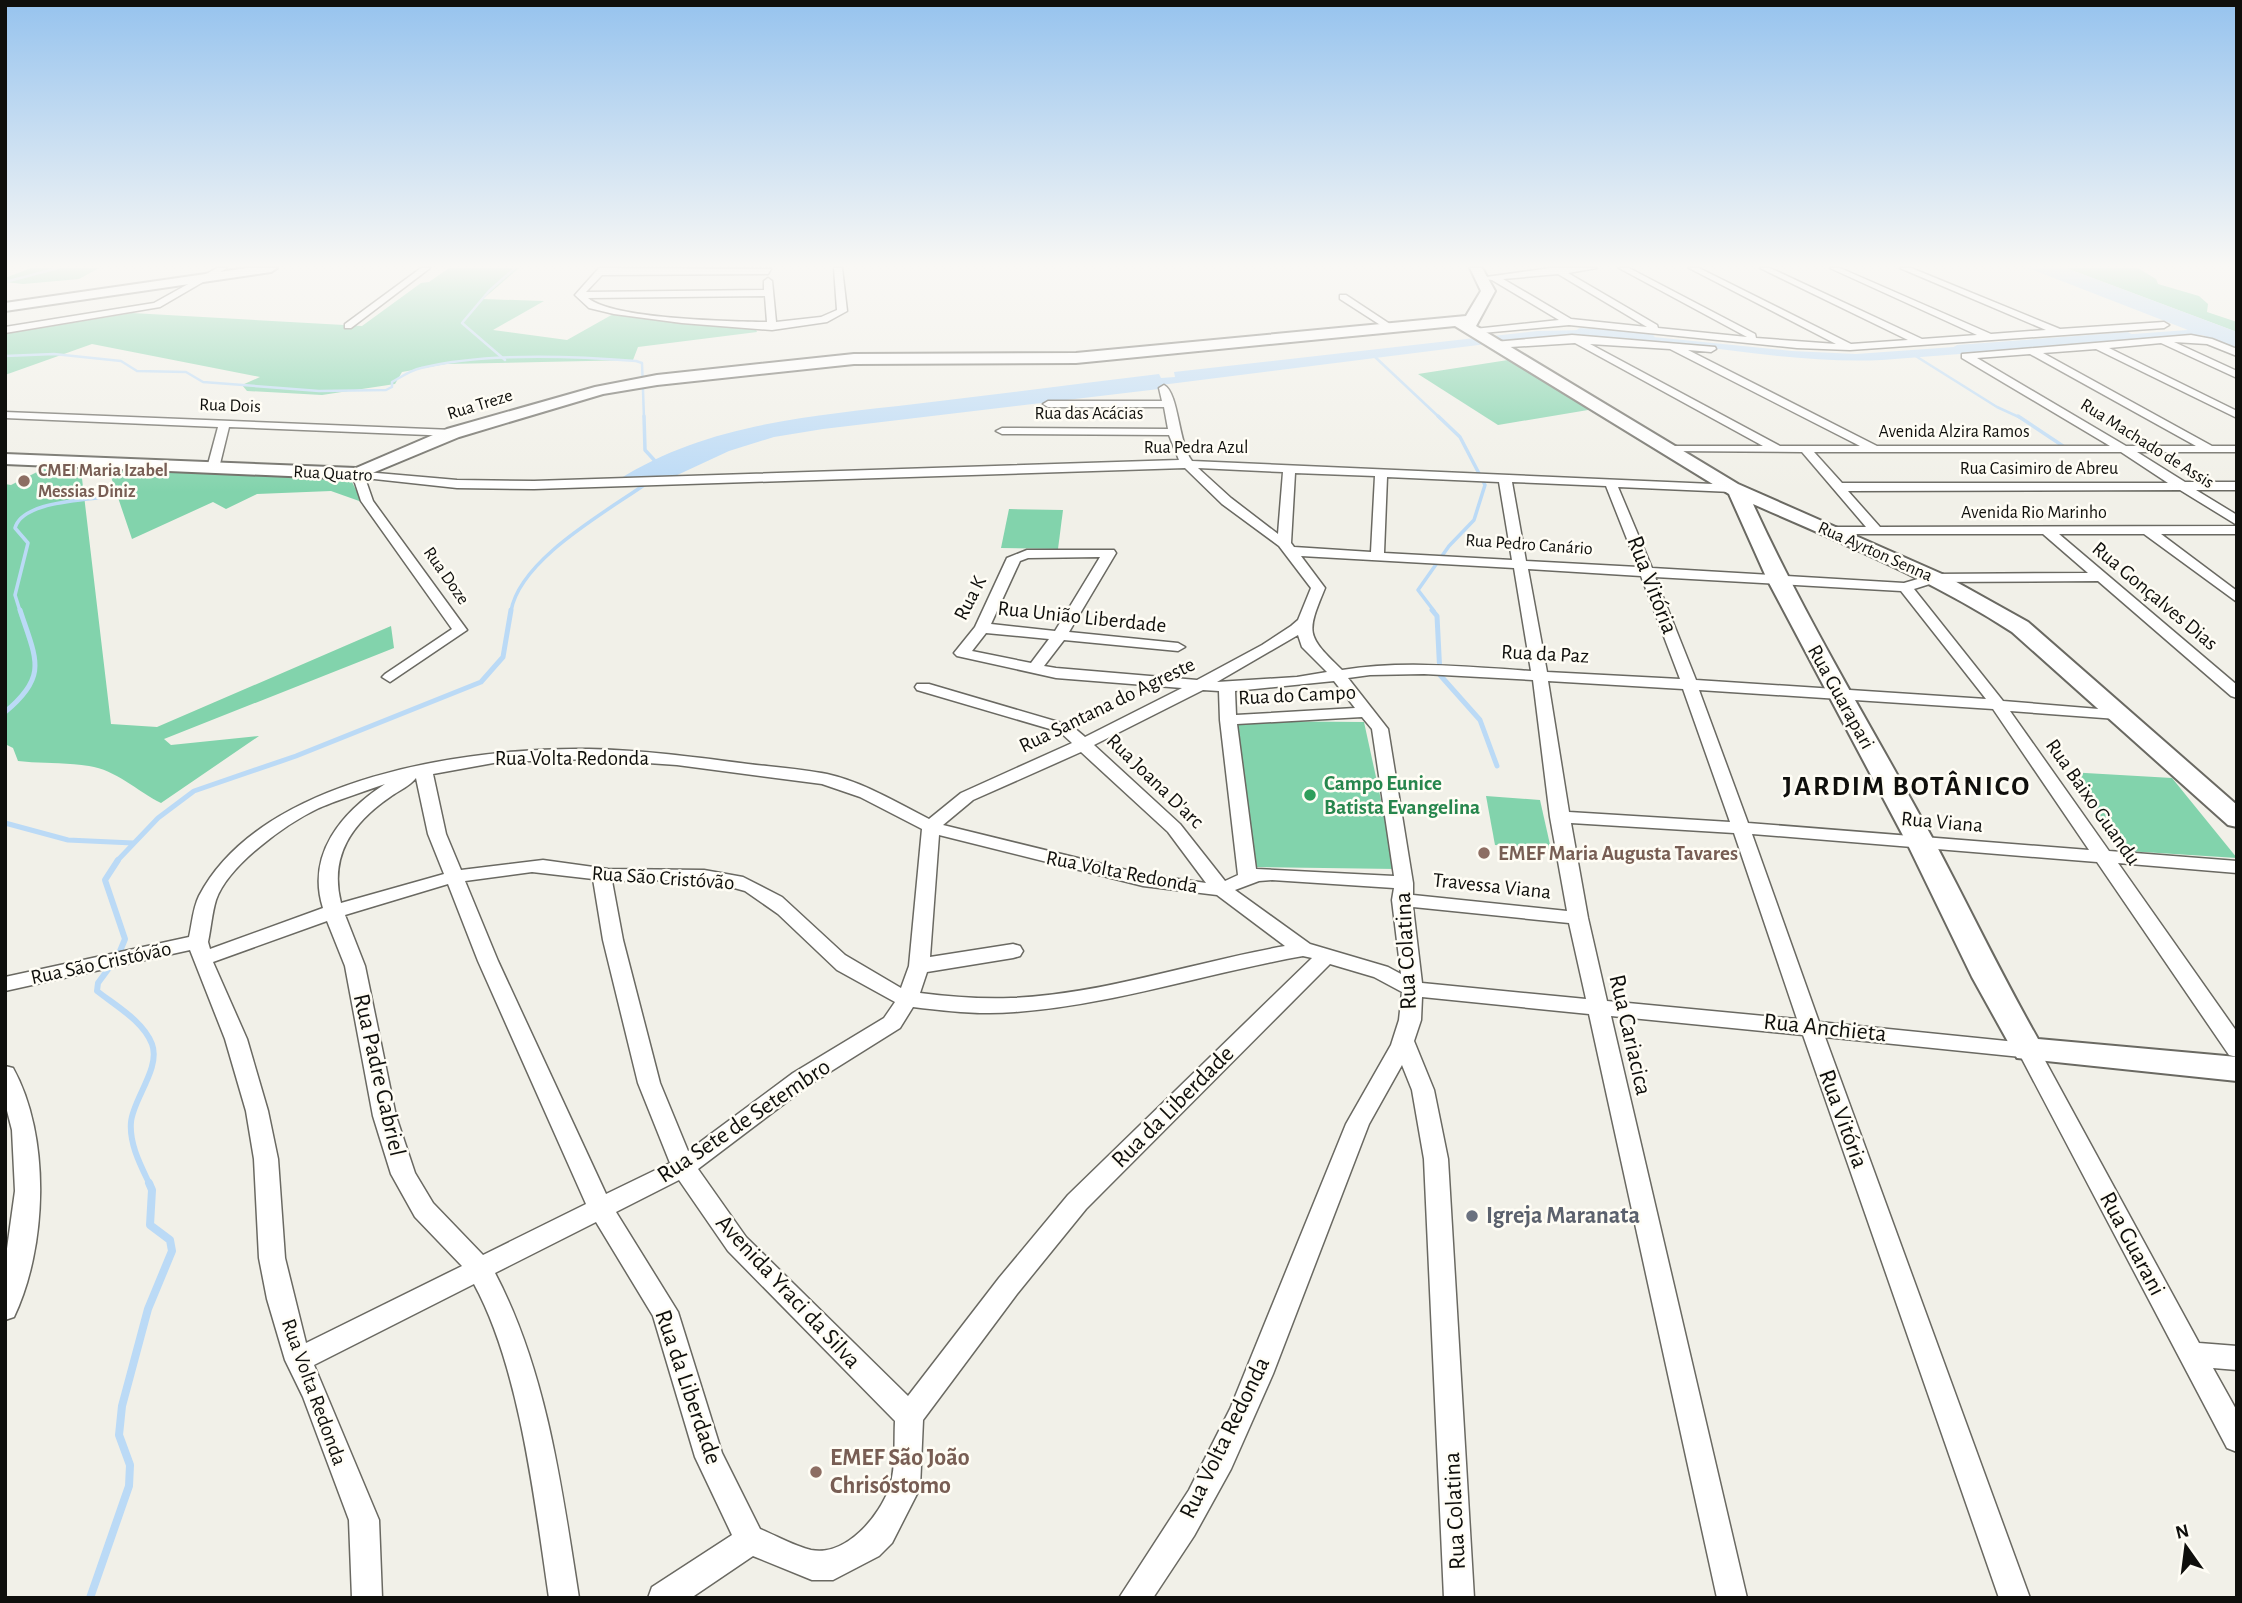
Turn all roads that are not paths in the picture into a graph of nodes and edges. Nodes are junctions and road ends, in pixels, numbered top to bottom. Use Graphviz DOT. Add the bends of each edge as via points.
graph roads {
  1 [pos="1229,343"];
  2 [pos="1494,343"];
  3 [pos="1581,343"];
  4 [pos="1632,343"];
  5 [pos="1788,343"];
  6 [pos="1842,343"];
  7 [pos="1910,343"];
  8 [pos="2125,343"];
  9 [pos="2168,343"];
  10 [pos="2210,343"];
  11 [pos="2096,345"];
  12 [pos="1672,346"];
  13 [pos="1850,347"];
  14 [pos="1711,349"];
  15 [pos="2031,351"];
  16 [pos="2237,353"];
  17 [pos="2237,375"];
  18 [pos="1164,388"];
  19 [pos="1048,404"];
  20 [pos="1170,404"];
  21 [pos="5,415"];
  22 [pos="2237,415"];
  23 [pos="225,424"];
  24 [pos="1002,431"];
  25 [pos="1176,432"];
  26 [pos="453,433"];
  27 [pos="1672,449"];
  28 [pos="2124,449"];
  29 [pos="2210,449"];
  30 [pos="2237,449"];
  31 [pos="1778,450"];
  32 [pos="1806,450"];
  33 [pos="1877,450"];
  34 [pos="5,459"];
  35 [pos="1191,466"];
  36 [pos="213,468"];
  37 [pos="1289,468"];
  38 [pos="1381,472"];
  39 [pos="358,474"];
  40 [pos="1505,478"];
  41 [pos="660,482"];
  42 [pos="1611,484"];
  43 [pos="1841,486"];
  44 [pos="2183,486"];
  45 [pos="2237,486"];
  46 [pos="1734,489"];
  47 [pos="2237,521"];
  48 [pos="1876,530"];
  49 [pos="2147,530"];
  50 [pos="2237,530"];
  51 [pos="1831,531"];
  52 [pos="2047,531"];
  53 [pos="1286,547"];
  54 [pos="1377,555"];
  55 [pos="1522,565"];
  56 [pos="1648,572"];
  57 [pos="2100,576"];
  58 [pos="1934,578"];
  59 [pos="1777,579"];
  60 [pos="1905,587"];
  61 [pos="2237,598"];
  62 [pos="1304,622"];
  63 [pos="982,628"];
  64 [pos="1060,635"];
  65 [pos="1178,647"];
  66 [pos="972,658"];
  67 [pos="1034,669"];
  68 [pos="1337,674"];
  69 [pos="1540,674"];
  70 [pos="390,677"];
  71 [pos="1203,683"];
  72 [pos="1688,684"];
  73 [pos="923,687"];
  74 [pos="1227,687"];
  75 [pos="1837,693"];
  76 [pos="2237,693"];
  77 [pos="1999,706"];
  78 [pos="1369,712"];
  79 [pos="2117,714"];
  80 [pos="1228,720"];
  81 [pos="1085,744"];
  82 [pos="423,769"];
  83 [pos="1559,817"];
  84 [pos="2237,820"];
  85 [pos="931,827"];
  86 [pos="1742,828"];
  87 [pos="1922,843"];
  88 [pos="2104,858"];
  89 [pos="2237,867"];
  90 [pos="602,875"];
  91 [pos="455,878"];
  92 [pos="1248,878"];
  93 [pos="1221,889"];
  94 [pos="1403,891"];
  95 [pos="334,912"];
  96 [pos="1578,918"];
  97 [pos="200,950"];
  98 [pos="1013,951"];
  99 [pos="1314,953"];
  100 [pos="919,966"];
  101 [pos="5,984"];
  102 [pos="1413,989"];
  103 [pos="908,999"];
  104 [pos="1597,1007"];
  105 [pos="1810,1026"];
  106 [pos="1405,1042"];
  107 [pos="2237,1049"];
  108 [pos="2028,1050"];
  109 [pos="2237,1069"];
  110 [pos="5,1074"];
  111 [pos="683,1167"];
  112 [pos="601,1210"];
  113 [pos="480,1270"];
  114 [pos="5,1308"];
  115 [pos="2191,1354"];
  116 [pos="2237,1358"];
  117 [pos="298,1360"];
  118 [pos="909,1416"];
  119 [pos="2237,1439"];
  120 [pos="750,1539"];
  121 [pos="367,1598"];
  122 [pos="565,1598"];
  123 [pos="663,1598"];
  124 [pos="1134,1598"];
  125 [pos="1459,1598"];
  126 [pos="1732,1598"];
  127 [pos="2015,1598"];
  1 -- 26 [label="street, Rua Treze" via="1076,358 853,359 657,380 557,402"];
  2 -- 27 [label="main road, Rua Ayrton Senna"];
  3 -- 31 [label="street"];
  4 -- 12 [label="street"];
  5 -- 13 [label="street"];
  6 -- 13 [label="street"];
  7 -- 13 [label="street"];
  8 -- 11 [label="street"];
  9 -- 17 [label="street"];
  10 -- 16 [label="street"];
  11 -- 15 [label="street"];
  11 -- 22 [label="street"];
  12 -- 14 [label="street"];
  12 -- 33 [label="street"];
  15 -- 28 [label="street, Rua Machado de Assis" via="1966,356"];
  15 -- 29 [label="street"];
  18 -- 20 [label="street"];
  19 -- 20 [label="street"];
  20 -- 25 [label="street"];
  21 -- 23 [label="street, Rua Dois"];
  23 -- 26 [label="street, Rua Dois"];
  23 -- 36 [label="street"];
  24 -- 25 [label="street, Rua das Acácias"];
  25 -- 35 [label="street" via="1180,452"];
  26 -- 39 [label="street, Rua Treze"];
  27 -- 31 [label="street, Avenida Alzira Ramos"];
  27 -- 46 [label="main road, Rua Ayrton Senna"];
  28 -- 29 [label="street, Avenida Alzira Ramos"];
  28 -- 33 [label="street, Avenida Alzira Ramos"];
  28 -- 44 [label="street, Rua Machado de Assis"];
  29 -- 30 [label="street, Avenida Alzira Ramos"];
  31 -- 32 [label="street, Avenida Alzira Ramos"];
  32 -- 33 [label="street, Avenida Alzira Ramos"];
  32 -- 43 [label="street"];
  34 -- 36 [label="street, Rua Quatro"];
  35 -- 37 [label="street, Rua Pedra Azul"];
  35 -- 41 [label="street, Rua Pedra Azul"];
  35 -- 53 [label="street" via="1239,512"];
  36 -- 39 [label="street, Rua Quatro"];
  37 -- 38 [label="street, Rua Pedra Azul"];
  37 -- 53 [label="street"];
  38 -- 40 [label="street, Rua Pedra Azul"];
  38 -- 54 [label="street"];
  39 -- 41 [label="street, Rua Quatro" via="457,484"];
  39 -- 70 [label="street, Rua Doze" via="367,501 460,630"];
  40 -- 42 [label="street, Rua Pedra Azul"];
  40 -- 55 [label="street, Rua Cariacica" via="1508,512"];
  42 -- 46 [label="street, Rua Pedra Azul"];
  42 -- 56 [label="street, Rua Vitória"];
  43 -- 44 [label="street, Rua Casimiro de Abreu"];
  43 -- 48 [label="street"];
  44 -- 45 [label="street, Rua Casimiro de Abreu"];
  44 -- 47 [label="street, Rua Machado de Assis"];
  46 -- 51 [label="street, Rua Ayrton Senna"];
  46 -- 59 [label="street, Rua Guarapari"];
  48 -- 51 [label="street, Avenida Rio Marinho"];
  48 -- 52 [label="street, Avenida Rio Marinho"];
  49 -- 50 [label="street, Avenida Rio Marinho"];
  49 -- 52 [label="street, Avenida Rio Marinho"];
  49 -- 61 [label="street"];
  51 -- 58 [label="street, Rua Ayrton Senna"];
  52 -- 57 [label="street, Rua Gonçalves Dias"];
  53 -- 54 [label="street, Rua Pedro Canário"];
  53 -- 62 [label="street" via="1318,588"];
  54 -- 55 [label="street, Rua Pedro Canário"];
  55 -- 56 [label="street, Rua Pedro Canário"];
  55 -- 69 [label="street, Rua Cariacica"];
  56 -- 59 [label="street, Rua Pedro Canário"];
  56 -- 72 [label="street, Rua Vitória"];
  57 -- 58 [label="street, Rua Pedro Canário"];
  57 -- 76 [label="street, Rua Gonçalves Dias"];
  58 -- 60 [label="street, Rua Pedro Canário"];
  58 -- 79 [label="street, Rua Ayrton Senna" via="2020,627"];
  59 -- 60 [label="street, Rua Pedro Canário"];
  59 -- 75 [label="street, Rua Guarapari"];
  60 -- 77 [label="street, Rua Baixo Guandu"];
  62 -- 68 [label="street, Rua Colatina" via="1307,644"];
  62 -- 71 [label="street, Rua Santana do Agreste" via="1278,642"];
  63 -- 64 [label="street, Rua União Liberdade"];
  63 -- 64 [label="street, Rua K" via="1010,561 1021,556 1109,553"];
  63 -- 66 [label="street, Rua K" via="962,651"];
  64 -- 65 [label="street, Rua União Liberdade"];
  64 -- 67 [label="street"];
  66 -- 67 [label="street, Rua da Paz"];
  67 -- 71 [label="street, Rua da Paz" via="1096,678"];
  68 -- 69 [label="street, Rua da Paz" via="1393,669"];
  68 -- 74 [label="street, Rua da Paz"];
  68 -- 78 [label="street, Rua Colatina"];
  69 -- 72 [label="street, Rua da Paz"];
  69 -- 83 [label="street, Rua Cariacica"];
  71 -- 74 [label="street, Rua da Paz"];
  71 -- 81 [label="street, Rua Santana do Agreste"];
  72 -- 75 [label="street, Rua da Paz"];
  72 -- 86 [label="street, Rua Vitória"];
  73 -- 81 [label="street, Rua Joana D'arc" via="1056,724"];
  74 -- 80 [label="street"];
  75 -- 77 [label="street, Rua da Paz"];
  75 -- 87 [label="street, Rua Guarapari"];
  77 -- 79 [label="street, Rua da Paz"];
  77 -- 88 [label="street, Rua Baixo Guandu"];
  78 -- 80 [label="street, Rua do Campo"];
  78 -- 94 [label="street, Rua Colatina" via="1380,729"];
  79 -- 84 [label="street, Rua Ayrton Senna"];
  80 -- 92 [label="street"];
  81 -- 85 [label="street, Rua Santana do Agreste" via="965,797"];
  81 -- 93 [label="street, Rua Joana D'arc" via="1181,836"];
  82 -- 85 [label="street, Rua Volta Redonda" via="532,755 677,760 825,779 866,793"];
  82 -- 91 [label="street, Rua da Liberdade" via="438,834"];
  82 -- 95 [label="street, Rua Padre Gabriel" via="372,801 343,832 333,849 326,882"];
  82 -- 97 [label="street, Rua Volta Redonda" via="334,795 273,828 248,848 215,885 202,912"];
  83 -- 86 [label="street, Rua Viana"];
  83 -- 96 [label="street, Rua Cariacica"];
  85 -- 93 [label="street, Rua Volta Redonda" via="1143,880"];
  85 -- 100 [label="street, Rua Sete de Setembro"];
  86 -- 87 [label="street, Rua Viana"];
  86 -- 105 [label="street, Rua Vitória"];
  87 -- 88 [label="street, Rua Viana"];
  87 -- 108 [label="street, Rua Guarapari"];
  88 -- 89 [label="street, Rua Viana"];
  88 -- 107 [label="street, Rua Baixo Guandu"];
  90 -- 91 [label="street, Rua São Cristóvão" via="537,865"];
  90 -- 103 [label="street, Rua São Cristóvão" via="708,877 741,883 782,905 830,954 858,975"];
  90 -- 111 [label="street, Avenida Yraci da Silva" via="613,940 649,1083"];
  91 -- 95 [label="street, Rua São Cristóvão"];
  91 -- 112 [label="street, Rua da Liberdade" via="517,1028"];
  92 -- 93 [label="street, Travessa Viana"];
  92 -- 94 [label="street, Travessa Viana" via="1272,874"];
  93 -- 99 [label="street, Rua Volta Redonda"];
  94 -- 96 [label="street, Travessa Viana"];
  94 -- 102 [label="street, Rua Colatina"];
  95 -- 97 [label="street, Rua São Cristóvão"];
  95 -- 113 [label="street, Rua Padre Gabriel" via="354,965 400,1169 436,1225"];
  96 -- 104 [label="street, Rua Cariacica"];
  97 -- 101 [label="street, Rua São Cristóvão"];
  97 -- 117 [label="street, Rua Volta Redonda" via="236,1039 257,1111 270,1197 272,1258"];
  98 -- 100 [label="street"];
  99 -- 102 [label="street, Rua Volta Redonda" via="1381,972"];
  99 -- 103 [label="street, Rua São Cristóvão" via="1044,1004 991,1008"];
  99 -- 118 [label="street, Rua da Liberdade" via="1077,1202"];
  100 -- 103 [label="street, Rua Sete de Setembro"];
  102 -- 104 [label="street, Rua Anchieta"];
  102 -- 106 [label="street, Rua Colatina"];
  103 -- 111 [label="street, Rua Sete de Setembro" via="892,1023 801,1079"];
  104 -- 105 [label="street, Rua Anchieta"];
  104 -- 126 [label="street, Rua Cariacica"];
  105 -- 108 [label="street, Rua Anchieta"];
  105 -- 127 [label="street, Rua Vitória"];
  106 -- 124 [label="street, Rua Volta Redonda" via="1366,1105 1284,1315 1199,1500"];
  106 -- 125 [label="street, Rua Colatina" via="1423,1090 1436,1159"];
  108 -- 109 [label="main road, Rua Anchieta"];
  108 -- 115 [label="street, Rua Guarani"];
  110 -- 114 [label="street" via="24,1130 26,1173 20,1247"];
  111 -- 112 [label="street, Rua Sete de Setembro"];
  111 -- 118 [label="street, Avenida Yraci da Silva" via="737,1244"];
  112 -- 113 [label="street, Rua Sete de Setembro"];
  112 -- 120 [label="street, Rua da Liberdade" via="666,1312 709,1457"];
  113 -- 117 [label="street, Rua Sete de Setembro"];
  113 -- 122 [label="street, Rua Padre Gabriel" via="502,1318 529,1403"];
  115 -- 116 [label="street"];
  115 -- 119 [label="street, Rua Guarani"];
  117 -- 121 [label="street, Rua Volta Redonda" via="364,1520"];
  118 -- 120 [label="street" via="905,1488 881,1532 868,1545 833,1564 812,1564"];
  120 -- 123 [label="street"];
}
